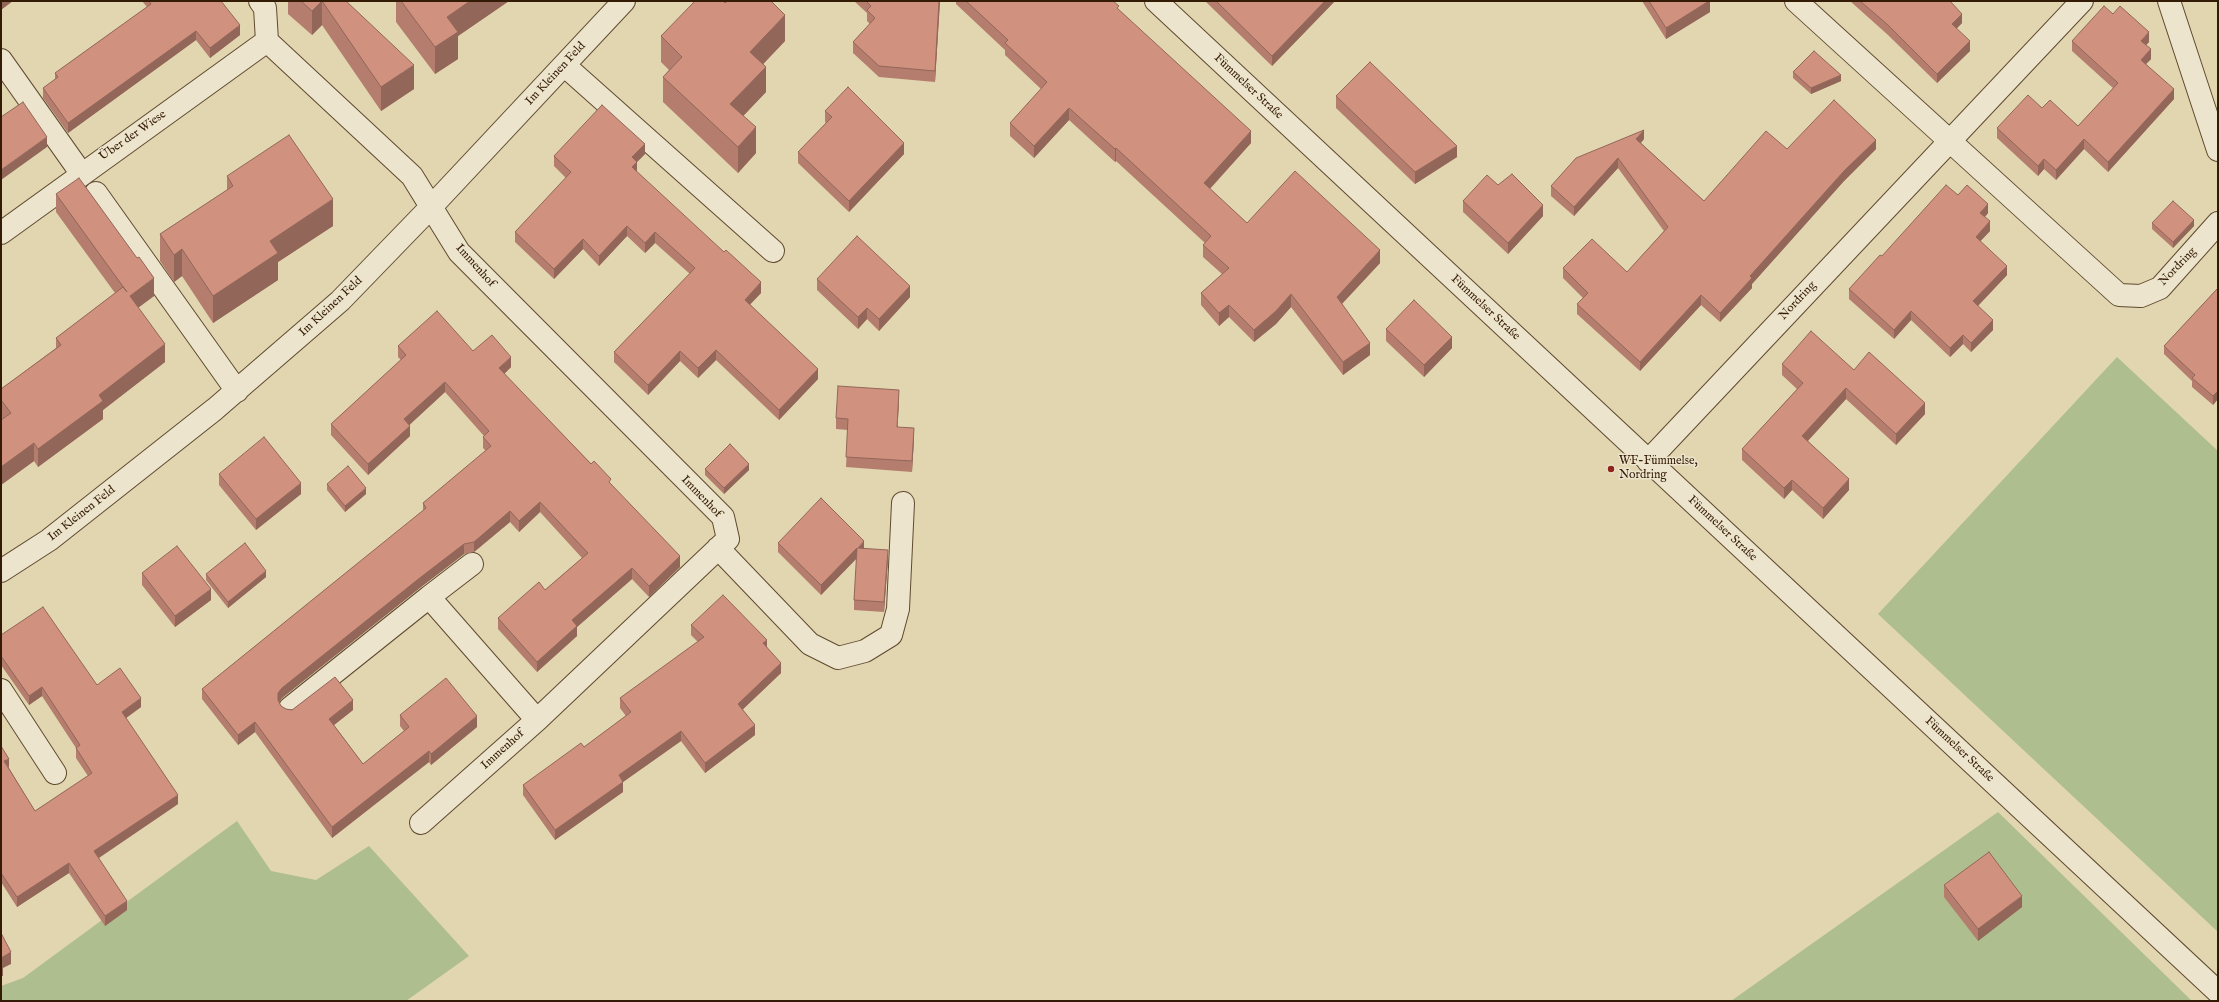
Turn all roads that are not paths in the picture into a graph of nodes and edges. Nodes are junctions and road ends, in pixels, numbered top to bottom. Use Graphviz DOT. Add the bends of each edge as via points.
graph roads {
  1 [pos="260,1"];
  2 [pos="624,1"];
  3 [pos="1156,1"];
  4 [pos="1796,1"];
  5 [pos="2082,1"];
  6 [pos="2168,1"];
  7 [pos="267,41"];
  8 [pos="1,60"];
  9 [pos="564,65"];
  10 [pos="1949,142"];
  11 [pos="2218,150"];
  12 [pos="81,173"];
  13 [pos="96,193"];
  14 [pos="432,207"];
  15 [pos="2218,223"];
  16 [pos="1,233"];
  17 [pos="773,251"];
  18 [pos="237,391"];
  19 [pos="1648,461"];
  20 [pos="903,503"];
  21 [pos="718,548"];
  22 [pos="472,564"];
  23 [pos="1,571"];
  24 [pos="429,597"];
  25 [pos="1,690"];
  26 [pos="290,708"];
  27 [pos="537,720"];
  28 [pos="54,773"];
  29 [pos="421,823"];
  30 [pos="2218,992"];
  1 -- 7 [label="street" via="265,8"];
  2 -- 9 [label="street, Im Kleinen Feld"];
  3 -- 19 [label="street, Fümmelser Straße"];
  4 -- 10 [label="street, Nordring"];
  5 -- 10 [label="street, Nordring"];
  6 -- 11 [label="street"];
  7 -- 12 [label="street, Über der Wiese"];
  7 -- 14 [label="street" via="412,176"];
  8 -- 12 [label="street"];
  9 -- 14 [label="street, Im Kleinen Feld"];
  9 -- 17 [label="street"];
  10 -- 15 [label="street, Nordring" via="2119,296 2141,296 2160,288"];
  10 -- 19 [label="street, Nordring"];
  12 -- 16 [label="street, Über der Wiese"];
  13 -- 18 [label="street"];
  14 -- 18 [label="street, Im Kleinen Feld" via="340,301"];
  14 -- 21 [label="street, Immenhof" via="459,252 723,517 728,539"];
  18 -- 23 [label="street, Im Kleinen Feld" via="49,540"];
  19 -- 30 [label="street, Fümmelser Straße"];
  20 -- 21 [label="street" via="898,609 891,635 865,651 838,658 810,644"];
  21 -- 27 [label="street, Immenhof"];
  22 -- 24 [label="street"];
  24 -- 26 [label="street"];
  24 -- 27 [label="street"];
  25 -- 28 [label="street"];
  27 -- 29 [label="street, Immenhof"];
}
